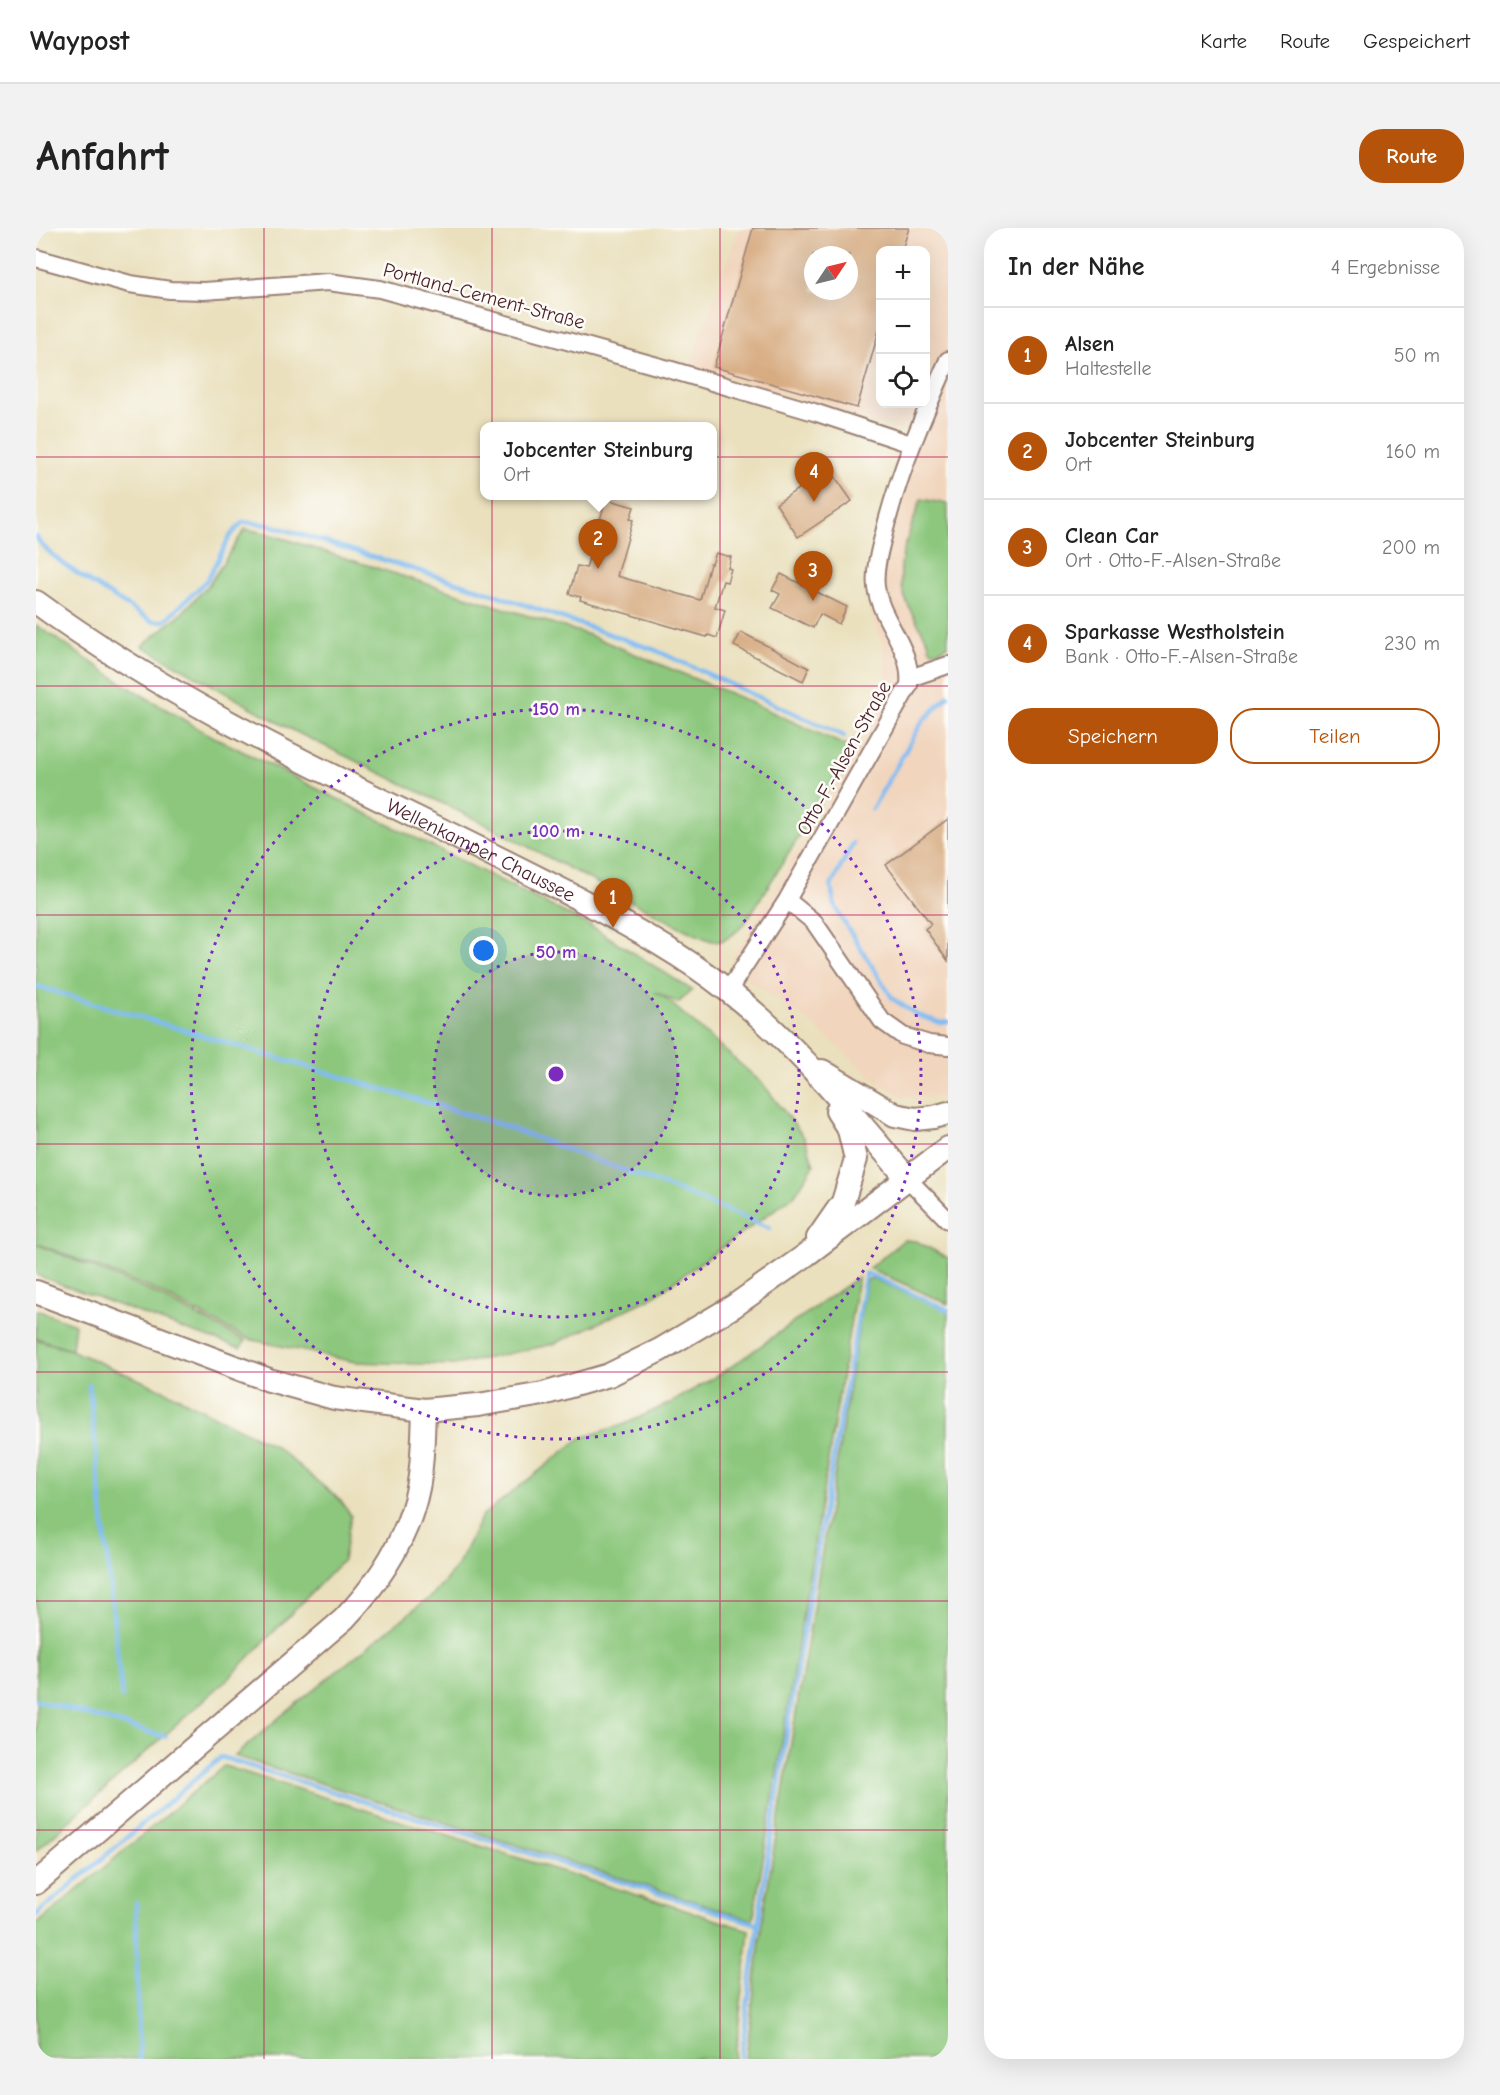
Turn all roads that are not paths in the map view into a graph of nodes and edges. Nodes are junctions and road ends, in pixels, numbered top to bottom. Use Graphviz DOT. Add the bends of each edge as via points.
graph roads {
  1 [pos="36,258"];
  2 [pos="948,360"];
  3 [pos="911,444"];
  4 [pos="36,602"];
  5 [pos="948,665"];
  6 [pos="910,678"];
  7 [pos="787,900"];
  8 [pos="728,991"];
  9 [pos="948,1046"];
  10 [pos="803,1059"];
  11 [pos="948,1113"];
  12 [pos="948,1148"];
  13 [pos="907,1178"];
  14 [pos="948,1220"];
  15 [pos="806,1255"];
  16 [pos="36,1293"];
  17 [pos="424,1410"];
  18 [pos="36,1883"];
  1 -- 3 [label="street, Portland-Cement-Straße" via="130,284 170,290 328,282 380,289 668,369"];
  2 -- 3 [label="street, Otto-F.-Alsen-Straße"];
  3 -- 6 [label="street, Otto-F.-Alsen-Straße" via="880,548 876,586 907,656"];
  4 -- 8 [label="main road, Wellenkamper Chaussee" via="88,640 190,702 339,781 583,901 677,955"];
  5 -- 6 [label="street"];
  6 -- 7 [label="street, Otto-F.-Alsen-Straße" via="906,692"];
  7 -- 8 [label="street, Otto-F.-Alsen-Straße"];
  7 -- 9 [label="street" via="814,922 882,1021 903,1036"];
  8 -- 10 [label="main road, Wellenkamper Chaussee"];
  10 -- 11 [label="main road" via="894,1115 915,1119"];
  10 -- 13 [label="main road, Wellenkamper Chaussee"];
  10 -- 15 [label="main road" via="849,1130 856,1159 843,1202"];
  12 -- 13 [label="main road"];
  13 -- 14 [label="street"];
  13 -- 15 [label="main road"];
  15 -- 17 [label="main road" via="734,1306 609,1375 543,1394"];
  16 -- 17 [label="main road" via="269,1380 334,1398"];
  17 -- 18 [label="main road" via="418,1488 406,1528 388,1565 360,1602"];
}
